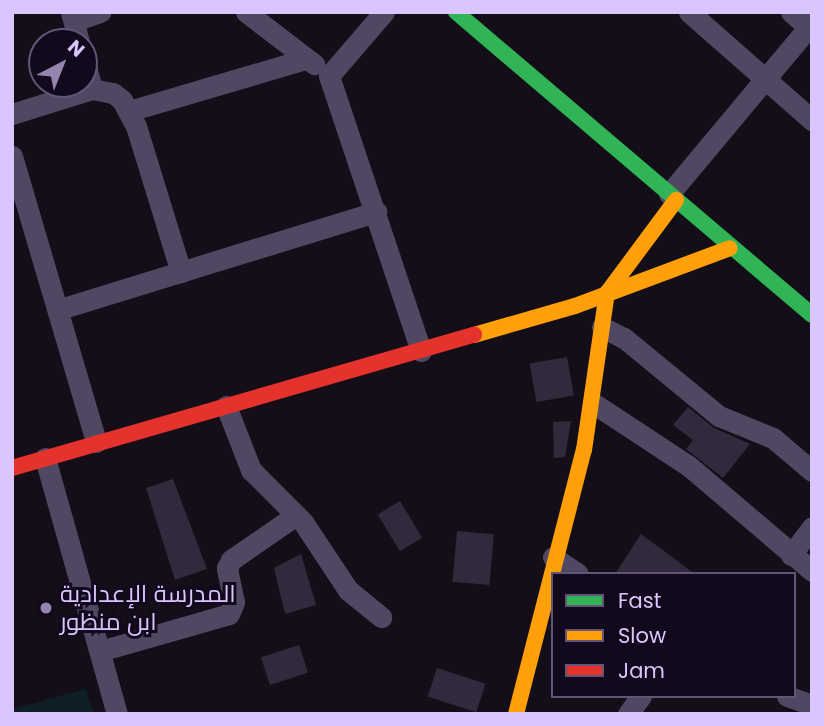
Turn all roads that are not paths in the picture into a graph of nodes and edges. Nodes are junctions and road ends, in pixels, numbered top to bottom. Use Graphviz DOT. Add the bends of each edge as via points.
graph roads {
  1 [pos="100,12"];
  2 [pos="246,12"];
  3 [pos="384,12"];
  4 [pos="456,12"];
  5 [pos="689,12"];
  6 [pos="791,12"];
  7 [pos="73,16"];
  8 [pos="811,26"];
  9 [pos="306,59"];
  10 [pos="329,76"];
  11 [pos="764,79"];
  12 [pos="98,90"];
  13 [pos="63,98"];
  14 [pos="129,111"];
  15 [pos="12,114"];
  16 [pos="812,120"];
  17 [pos="12,156"];
  18 [pos="672,197"];
  19 [pos="376,212"];
  20 [pos="21,218"];
  21 [pos="730,248"];
  22 [pos="181,272"];
  23 [pos="607,293"];
  24 [pos="60,309"];
  25 [pos="812,315"];
  26 [pos="601,327"];
  27 [pos="421,351"];
  28 [pos="593,403"];
  29 [pos="226,406"];
  30 [pos="96,442"];
  31 [pos="45,458"];
  32 [pos="12,468"];
  33 [pos="812,471"];
  34 [pos="296,515"];
  35 [pos="812,527"];
  36 [pos="791,555"];
  37 [pos="554,557"];
  38 [pos="812,571"];
  39 [pos="575,572"];
  40 [pos="381,617"];
  41 [pos="100,651"];
  42 [pos="640,698"];
  43 [pos="793,698"];
  44 [pos="812,705"];
  45 [pos="117,714"];
  46 [pos="516,714"];
  47 [pos="628,714"];
  1 -- 7 [label="street"];
  2 -- 9 [label="street"];
  3 -- 10 [label="street"];
  4 -- 18 [label="street"];
  5 -- 11 [label="street"];
  6 -- 8 [label="street"];
  8 -- 11 [label="street"];
  9 -- 10 [label="street"];
  9 -- 14 [label="street"];
  10 -- 19 [label="street"];
  11 -- 16 [label="street"];
  11 -- 18 [label="street"];
  12 -- 14 [label="street" via="113,93"];
  13 -- 15 [label="street"];
  14 -- 22 [label="street"];
  17 -- 20 [label="street"];
  18 -- 21 [label="street"];
  18 -- 23 [label="street"];
  19 -- 22 [label="street"];
  19 -- 27 [label="street"];
  20 -- 24 [label="street"];
  21 -- 23 [label="street"];
  21 -- 25 [label="street"];
  22 -- 24 [label="street"];
  23 -- 26 [label="street"];
  23 -- 27 [label="street"];
  24 -- 30 [label="street"];
  26 -- 28 [label="street"];
  26 -- 33 [label="street" via="624,338 719,416 773,438"];
  27 -- 29 [label="street"];
  28 -- 36 [label="street" via="690,467"];
  28 -- 37 [label="street"];
  29 -- 30 [label="street"];
  29 -- 34 [label="street" via="251,470"];
  30 -- 31 [label="street"];
  31 -- 32 [label="street"];
  31 -- 41 [label="street"];
  34 -- 40 [label="street" via="348,590"];
  34 -- 41 [label="street" via="231,560 227,568 234,602 229,614"];
  35 -- 36 [label="street"];
  36 -- 38 [label="street"];
  37 -- 39 [label="street"];
  37 -- 46 [label="street"];
  41 -- 45 [label="street"];
  42 -- 47 [label="street"];
  43 -- 44 [label="street"];
}
